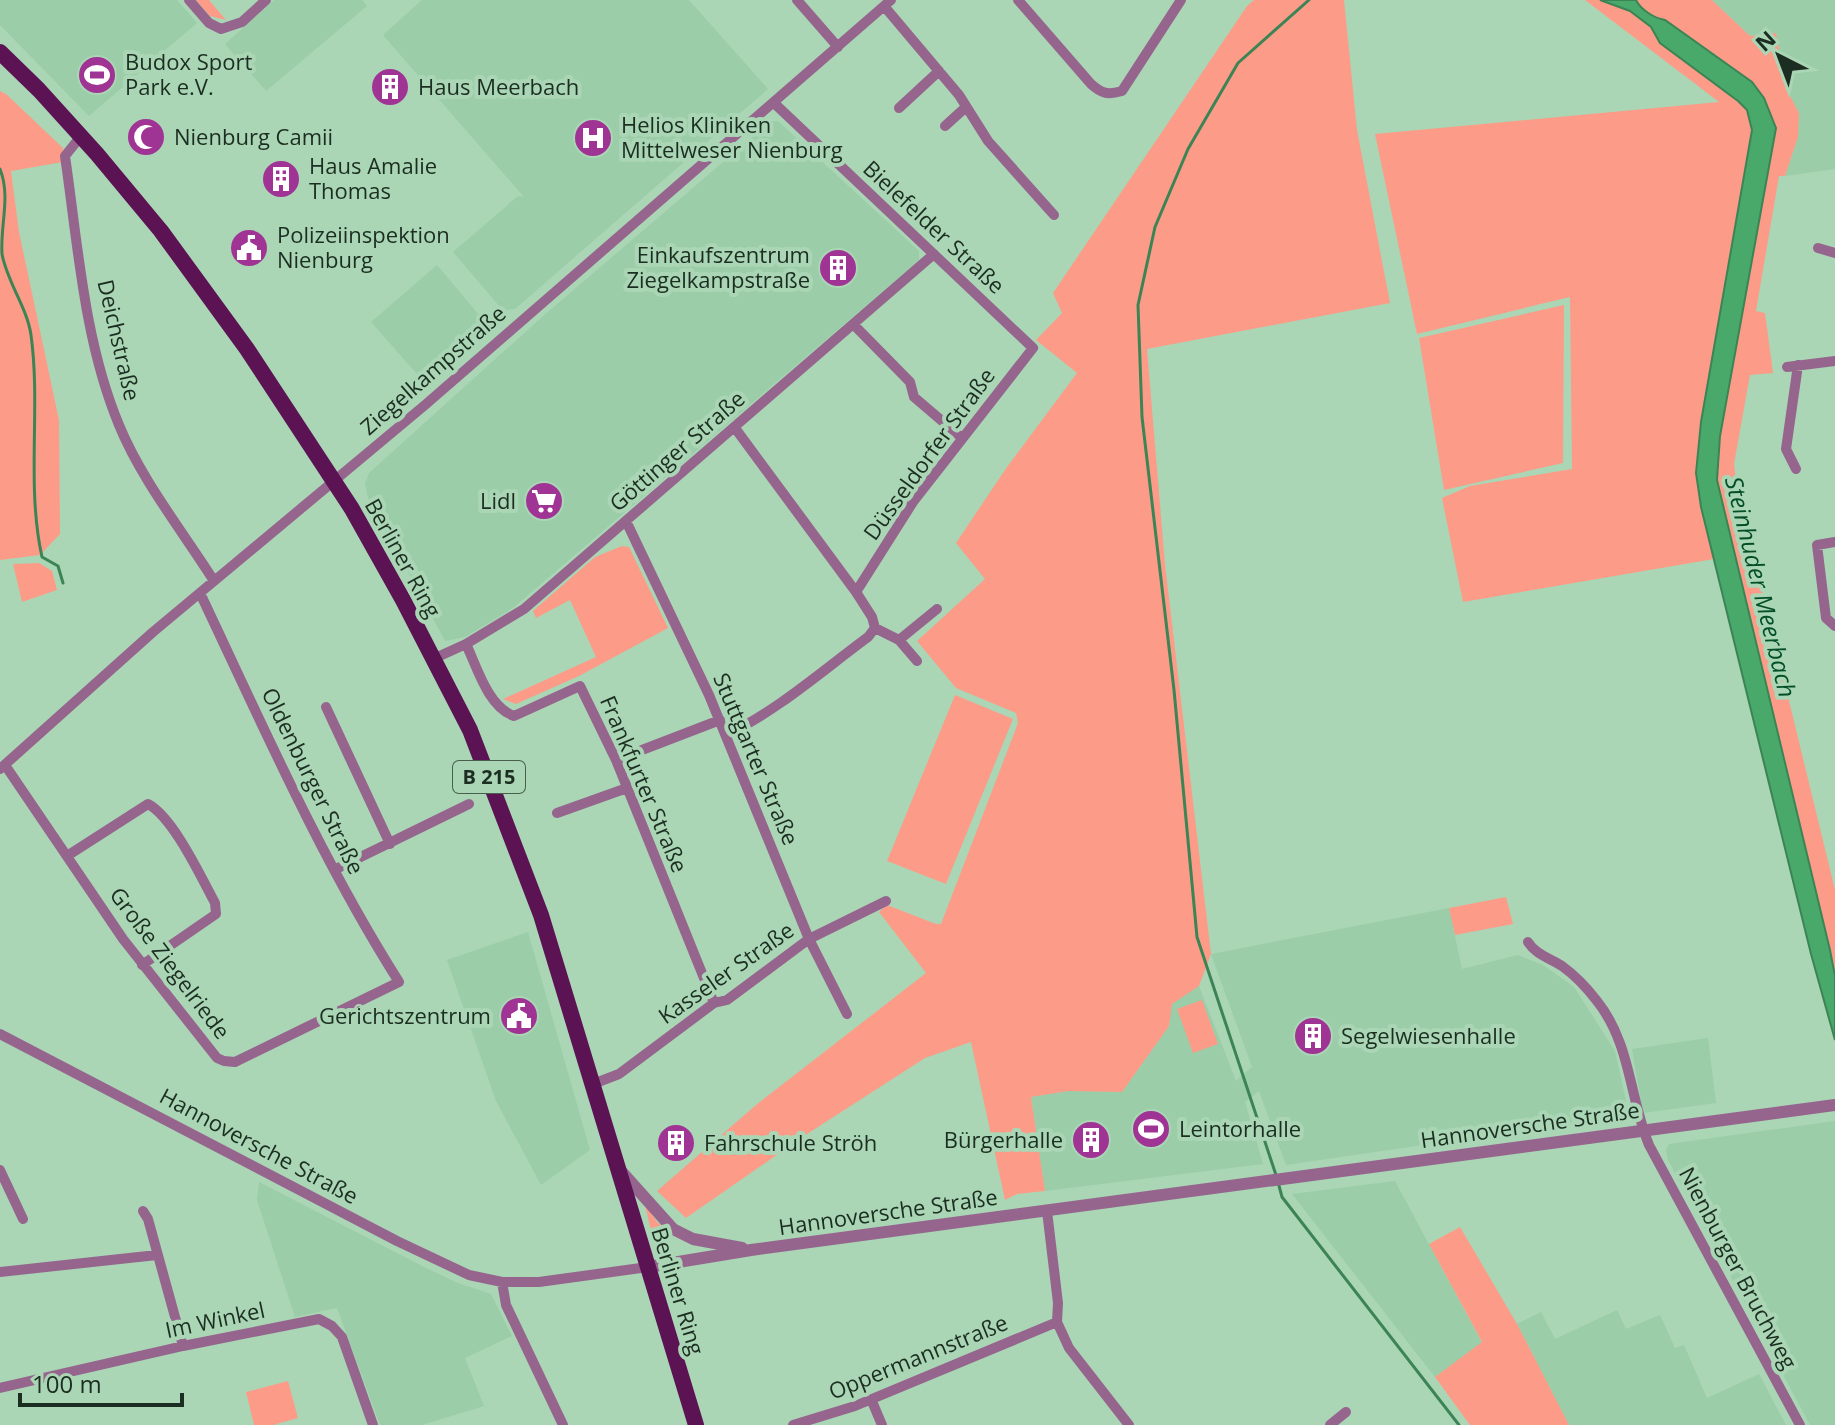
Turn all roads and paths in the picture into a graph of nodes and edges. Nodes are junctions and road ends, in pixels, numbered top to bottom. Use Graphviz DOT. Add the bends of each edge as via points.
graph roads {
  1 [pos="189,0"];
  2 [pos="266,0"];
  3 [pos="797,0"];
  4 [pos="1018,0"];
  5 [pos="1181,0"];
  6 [pos="888,3"];
  7 [pos="838,47"];
  8 [pos="0,52"];
  9 [pos="939,71"];
  10 [pos="774,103"];
  11 [pos="966,107"];
  12 [pos="899,108"];
  13 [pos="945,126"];
  14 [pos="81,136"];
  15 [pos="1054,215"];
  16 [pos="1818,248"];
  17 [pos="1835,253"];
  18 [pos="934,254"];
  19 [pos="853,324"];
  20 [pos="1033,348"];
  21 [pos="1835,361"];
  22 [pos="735,428"];
  23 [pos="962,438"];
  24 [pos="1796,469"];
  25 [pos="335,481"];
  26 [pos="626,521"];
  27 [pos="1835,542"];
  28 [pos="214,581"];
  29 [pos="856,592"];
  30 [pos="200,593"];
  31 [pos="937,609"];
  32 [pos="1835,626"];
  33 [pos="875,628"];
  34 [pos="899,640"];
  35 [pos="466,644"];
  36 [pos="433,659"];
  37 [pos="917,661"];
  38 [pos="326,707"];
  39 [pos="720,720"];
  40 [pos="726,735"];
  41 [pos="616,760"];
  42 [pos="2,767"];
  43 [pos="627,788"];
  44 [pos="469,804"];
  45 [pos="557,813"];
  46 [pos="390,844"];
  47 [pos="67,856"];
  48 [pos="334,870"];
  49 [pos="886,901"];
  50 [pos="809,939"];
  51 [pos="1528,942"];
  52 [pos="142,965"];
  53 [pos="399,982"];
  54 [pos="714,1003"];
  55 [pos="847,1014"];
  56 [pos="0,1034"];
  57 [pos="593,1084"];
  58 [pos="1835,1105"];
  59 [pos="1643,1130"];
  60 [pos="619,1169"];
  61 [pos="0,1170"];
  62 [pos="143,1211"];
  63 [pos="1047,1211"];
  64 [pos="23,1219"];
  65 [pos="751,1250"];
  66 [pos="157,1255"];
  67 [pos="648,1267"];
  68 [pos="0,1272"];
  69 [pos="502,1282"];
  70 [pos="1057,1322"];
  71 [pos="183,1346"];
  72 [pos="0,1388"];
  73 [pos="871,1399"];
  74 [pos="1346,1412"];
  75 [pos="373,1425"];
  76 [pos="563,1425"];
  77 [pos="696,1425"];
  78 [pos="793,1425"];
  79 [pos="882,1425"];
  80 [pos="1129,1425"];
  81 [pos="1330,1425"];
  82 [pos="1800,1425"];
  1 -- 2 [label="street" via="221,29 242,22"];
  3 -- 7 [label="street"];
  4 -- 5 [label="street" via="1091,84 1110,95 1122,91"];
  6 -- 7 [label="street, Ziegelkampstraße"];
  6 -- 9 [label="street"];
  7 -- 10 [label="street, Ziegelkampstraße"];
  8 -- 14 [label="main road, Berliner Ring / B 215"];
  9 -- 11 [label="street"];
  9 -- 12 [label="street"];
  10 -- 18 [label="street, Bielefelder Straße"];
  10 -- 25 [label="street, Ziegelkampstraße"];
  11 -- 13 [label="street"];
  11 -- 15 [label="street" via="988,141"];
  14 -- 25 [label="main road, Berliner Ring / B 215" via="161,231"];
  14 -- 28 [label="street, Deichstraße" via="65,156 104,385 138,462"];
  16 -- 17 [label="street"];
  18 -- 19 [label="street, Göttinger Straße"];
  18 -- 20 [label="street, Bielefelder Straße"];
  19 -- 22 [label="street, Göttinger Straße"];
  19 -- 23 [label="street" via="910,382 914,397"];
  20 -- 23 [label="street, Düsseldorfer Straße"];
  21 -- 24 [label="street" via="1792,366 1786,449"];
  22 -- 26 [label="street, Göttinger Straße"];
  22 -- 29 [label="street"];
  23 -- 29 [label="street, Düsseldorfer Straße" via="913,502"];
  25 -- 28 [label="street, Ziegelkampstraße"];
  25 -- 36 [label="main road, Berliner Ring / B 215"];
  26 -- 35 [label="street, Göttinger Straße" via="524,609"];
  26 -- 39 [label="street, Stuttgarter Straße"];
  27 -- 32 [label="street" via="1817,545 1826,618"];
  28 -- 30 [label="street, Ziegelkampstraße"];
  29 -- 33 [label="street"];
  30 -- 42 [label="street, Ziegelkampstraße"];
  30 -- 48 [label="street, Oldenburger Straße"];
  31 -- 34 [label="street"];
  33 -- 34 [label="street"];
  33 -- 40 [label="street" via="790,696"];
  34 -- 37 [label="street"];
  35 -- 36 [label="street, Göttinger Straße"];
  35 -- 41 [label="street, Frankfurter Straße" via="492,697 514,716 580,686"];
  36 -- 57 [label="main road, Berliner Ring / B 215" via="470,730 508,825"];
  38 -- 46 [label="street"];
  39 -- 40 [label="street, Stuttgarter Straße"];
  39 -- 41 [label="street"];
  40 -- 50 [label="street, Stuttgarter Straße"];
  41 -- 43 [label="street, Frankfurter Straße"];
  42 -- 47 [label="street, Große Ziegelriede"];
  43 -- 45 [label="street"];
  43 -- 54 [label="street, Frankfurter Straße"];
  44 -- 46 [label="street"];
  46 -- 48 [label="street"];
  47 -- 52 [label="street, Große Ziegelriede"];
  47 -- 52 [label="street" via="148,804 177,836 215,903 216,914"];
  48 -- 53 [label="street, Oldenburger Straße"];
  49 -- 50 [label="street, Kasseler Straße"];
  50 -- 54 [label="street, Kasseler Straße" via="727,1000"];
  50 -- 55 [label="street, Stuttgarter Straße"];
  51 -- 59 [label="street, Nienburger Bruchweg" via="1576,977 1609,1017 1628,1061"];
  52 -- 53 [label="street, Große Ziegelriede" via="217,1058 231,1062"];
  54 -- 57 [label="street, Kasseler Straße" via="619,1074"];
  56 -- 69 [label="street, Hannoversche Straße" via="427,1256 469,1275"];
  57 -- 60 [label="main road, Berliner Ring / B 215"];
  58 -- 59 [label="street, Hannoversche Straße"];
  59 -- 63 [label="street, Hannoversche Straße"];
  59 -- 82 [label="street, Nienburger Bruchweg"];
  60 -- 65 [label="street, Berliner Ring" via="673,1229 693,1239"];
  60 -- 67 [label="main road, Berliner Ring / B 215"];
  61 -- 64 [label="street"];
  62 -- 66 [label="street"];
  63 -- 65 [label="street, Hannoversche Straße"];
  63 -- 70 [label="street"];
  65 -- 67 [label="street, Hannoversche Straße"];
  66 -- 68 [label="street"];
  66 -- 71 [label="street"];
  67 -- 69 [label="street, Hannoversche Straße"];
  67 -- 77 [label="main road, Berliner Ring / B 215"];
  69 -- 76 [label="street" via="506,1305"];
  70 -- 73 [label="street, Oppermannstraße"];
  70 -- 80 [label="street" via="1069,1348"];
  71 -- 72 [label="street, Im Winkel"];
  71 -- 75 [label="street, Im Winkel" via="319,1319 342,1337"];
  73 -- 78 [label="street, Oppermannstraße"];
  73 -- 79 [label="street"];
  74 -- 81 [label="street"];
}
